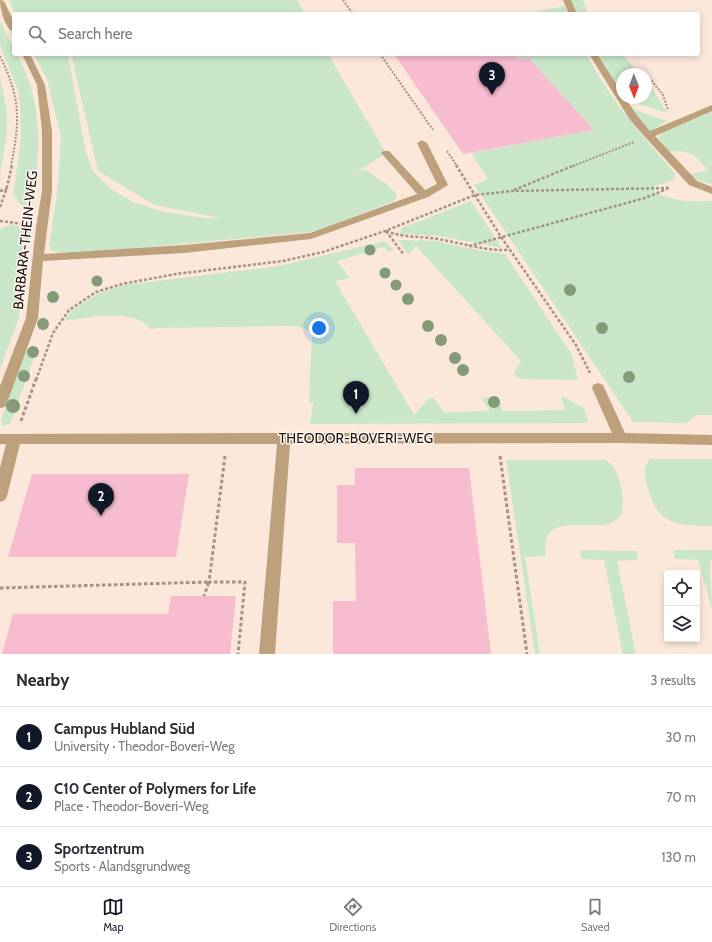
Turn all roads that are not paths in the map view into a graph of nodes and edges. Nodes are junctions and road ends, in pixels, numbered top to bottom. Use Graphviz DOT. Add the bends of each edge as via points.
graph roads {
  1 [pos="567,0"];
  2 [pos="0,1"];
  3 [pos="572,12"];
  4 [pos="12,26"];
  5 [pos="27,56"];
  6 [pos="595,56"];
  7 [pos="712,108"];
  8 [pos="649,136"];
  9 [pos="422,143"];
  10 [pos="386,153"];
  11 [pos="712,191"];
  12 [pos="424,195"];
  13 [pos="39,258"];
  14 [pos="598,388"];
  15 [pos="0,403"];
  16 [pos="284,438"];
  17 [pos="621,438"];
  18 [pos="7,440"];
  19 [pos="712,440"];
  20 [pos="0,496"];
  21 [pos="267,654"];
  1 -- 3 [label="street"];
  2 -- 4 [label="street"];
  5 -- 13 [label="street, BARBARA-THEIN-WEG" via="41,85 47,131 47,191"];
  6 -- 8 [label="street" via="619,98"];
  7 -- 8 [label="street"];
  8 -- 11 [label="street" via="693,183"];
  9 -- 12 [label="street" via="442,185"];
  10 -- 12 [label="street"];
  12 -- 13 [label="street" via="311,236 184,249"];
  13 -- 15 [label="street, BARBARA-THEIN-WEG" via="32,318"];
  14 -- 17 [label="street"];
  16 -- 17 [label="street, THEODOR-BOVERI-WEG"];
  16 -- 18 [label="street, THEODOR-BOVERI-WEG"];
  16 -- 21 [label="street"];
  17 -- 19 [label="street, THEODOR-BOVERI-WEG"];
  18 -- 20 [label="street"];
}
